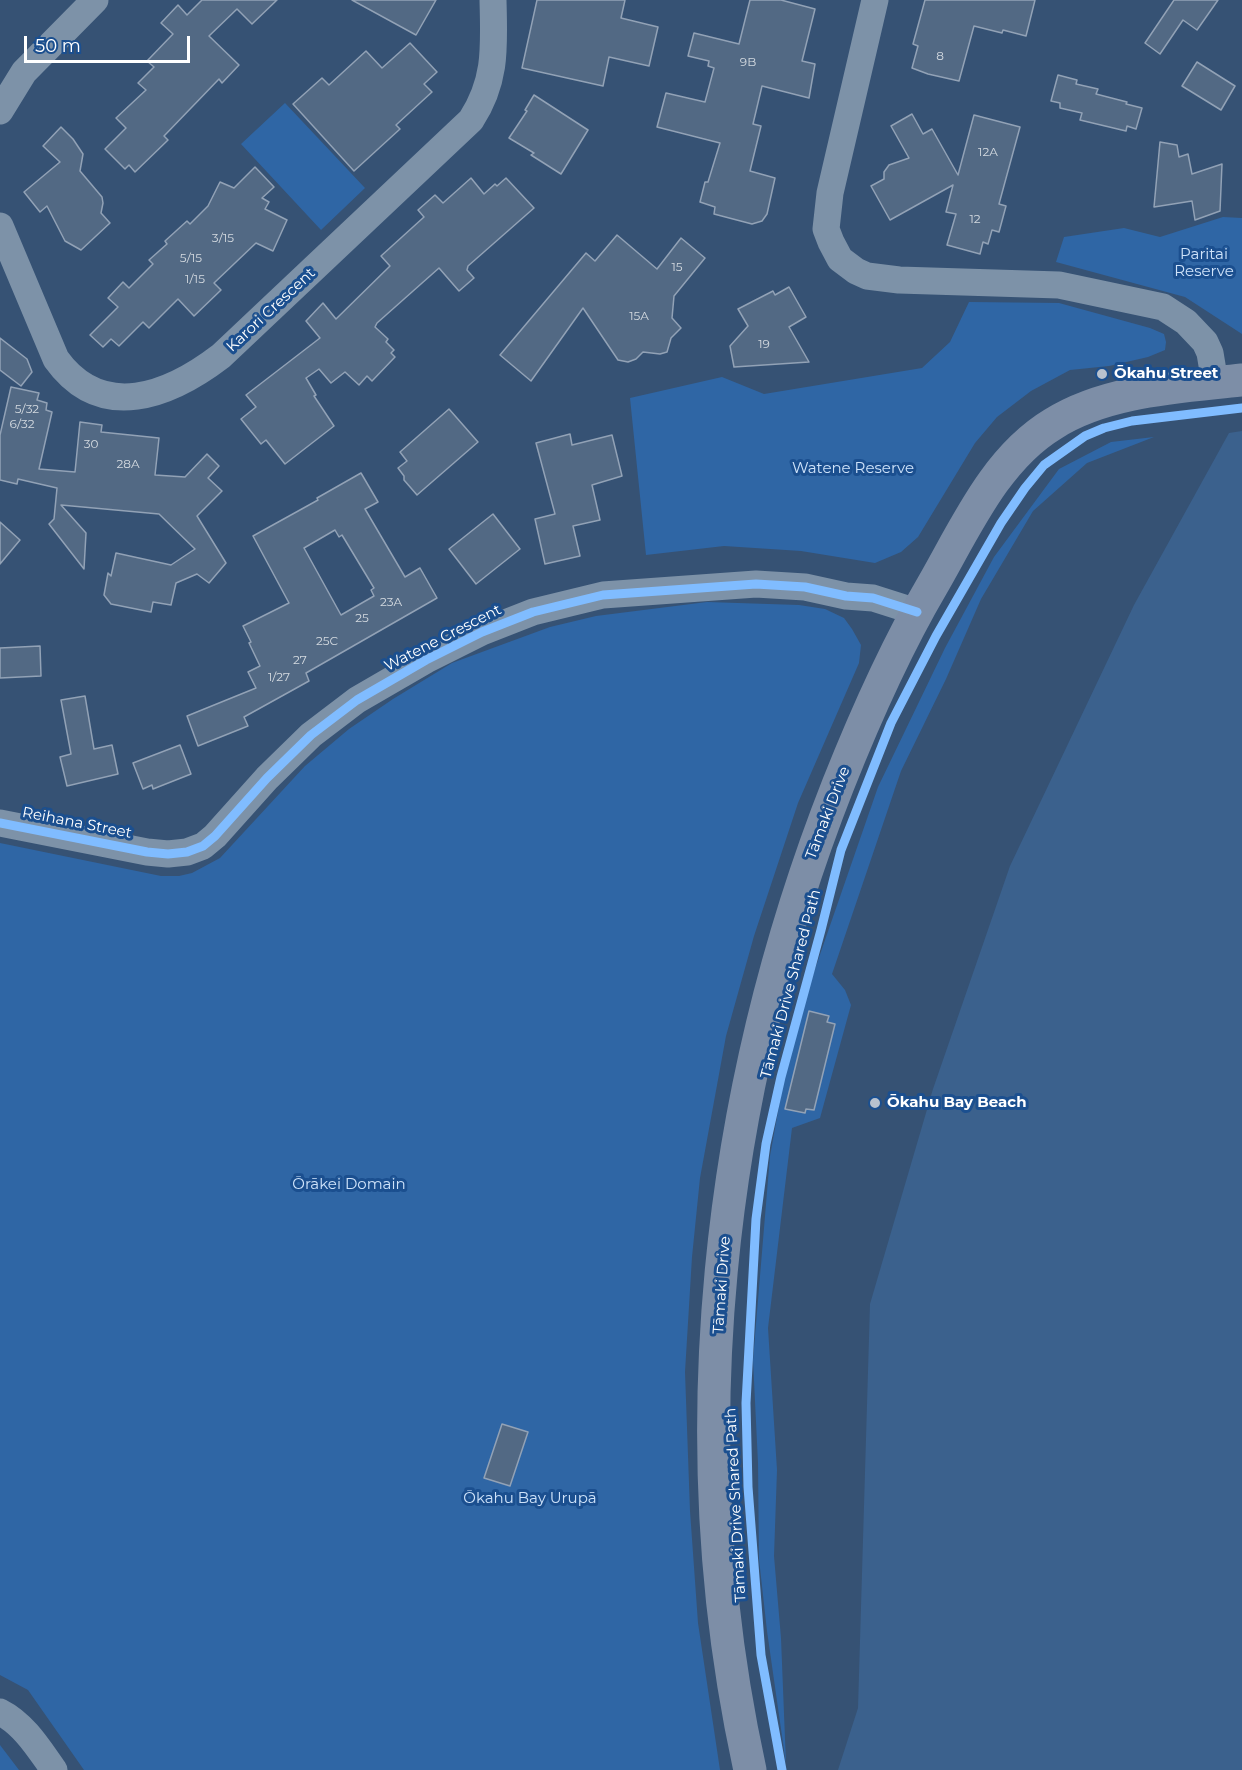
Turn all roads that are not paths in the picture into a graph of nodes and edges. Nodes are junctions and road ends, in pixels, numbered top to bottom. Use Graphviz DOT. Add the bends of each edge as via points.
graph roads {
  1 [pos="95,0"];
  2 [pos="493,0"];
  3 [pos="875,0"];
  4 [pos="0,111"];
  5 [pos="0,226"];
  6 [pos="1229,381"];
  7 [pos="911,622"];
  8 [pos="0,823"];
  9 [pos="147,852"];
  10 [pos="0,1712"];
  11 [pos="54,1770"];
  12 [pos="750,1770"];
  1 -- 4 [label="street" via="24,72"];
  2 -- 5 [label="street, Karori Crescent" via="492,71 482,104 471,120 221,356 183,382 125,397 108,396 79,384 56,359"];
  3 -- 6 [label="street" via="826,216 826,229 840,259 867,276 1059,285 1163,307 1186,322 1205,342"];
  6 -- 7 [label="main road, Tāmaki Drive" via="1094,404 1052,424 1032,439 988,490"];
  7 -- 9 [label="street, Watene Crescent" via="873,598 756,584 603,595 533,612 445,650 357,700 311,735 203,846 187,852"];
  7 -- 12 [label="main road, Tāmaki Drive" via="857,738 803,878 764,1017 738,1139 722,1262 714,1472 728,1645"];
  8 -- 9 [label="street, Reihana Street"];
  10 -- 11 [label="street" via="25,1732"];
}
